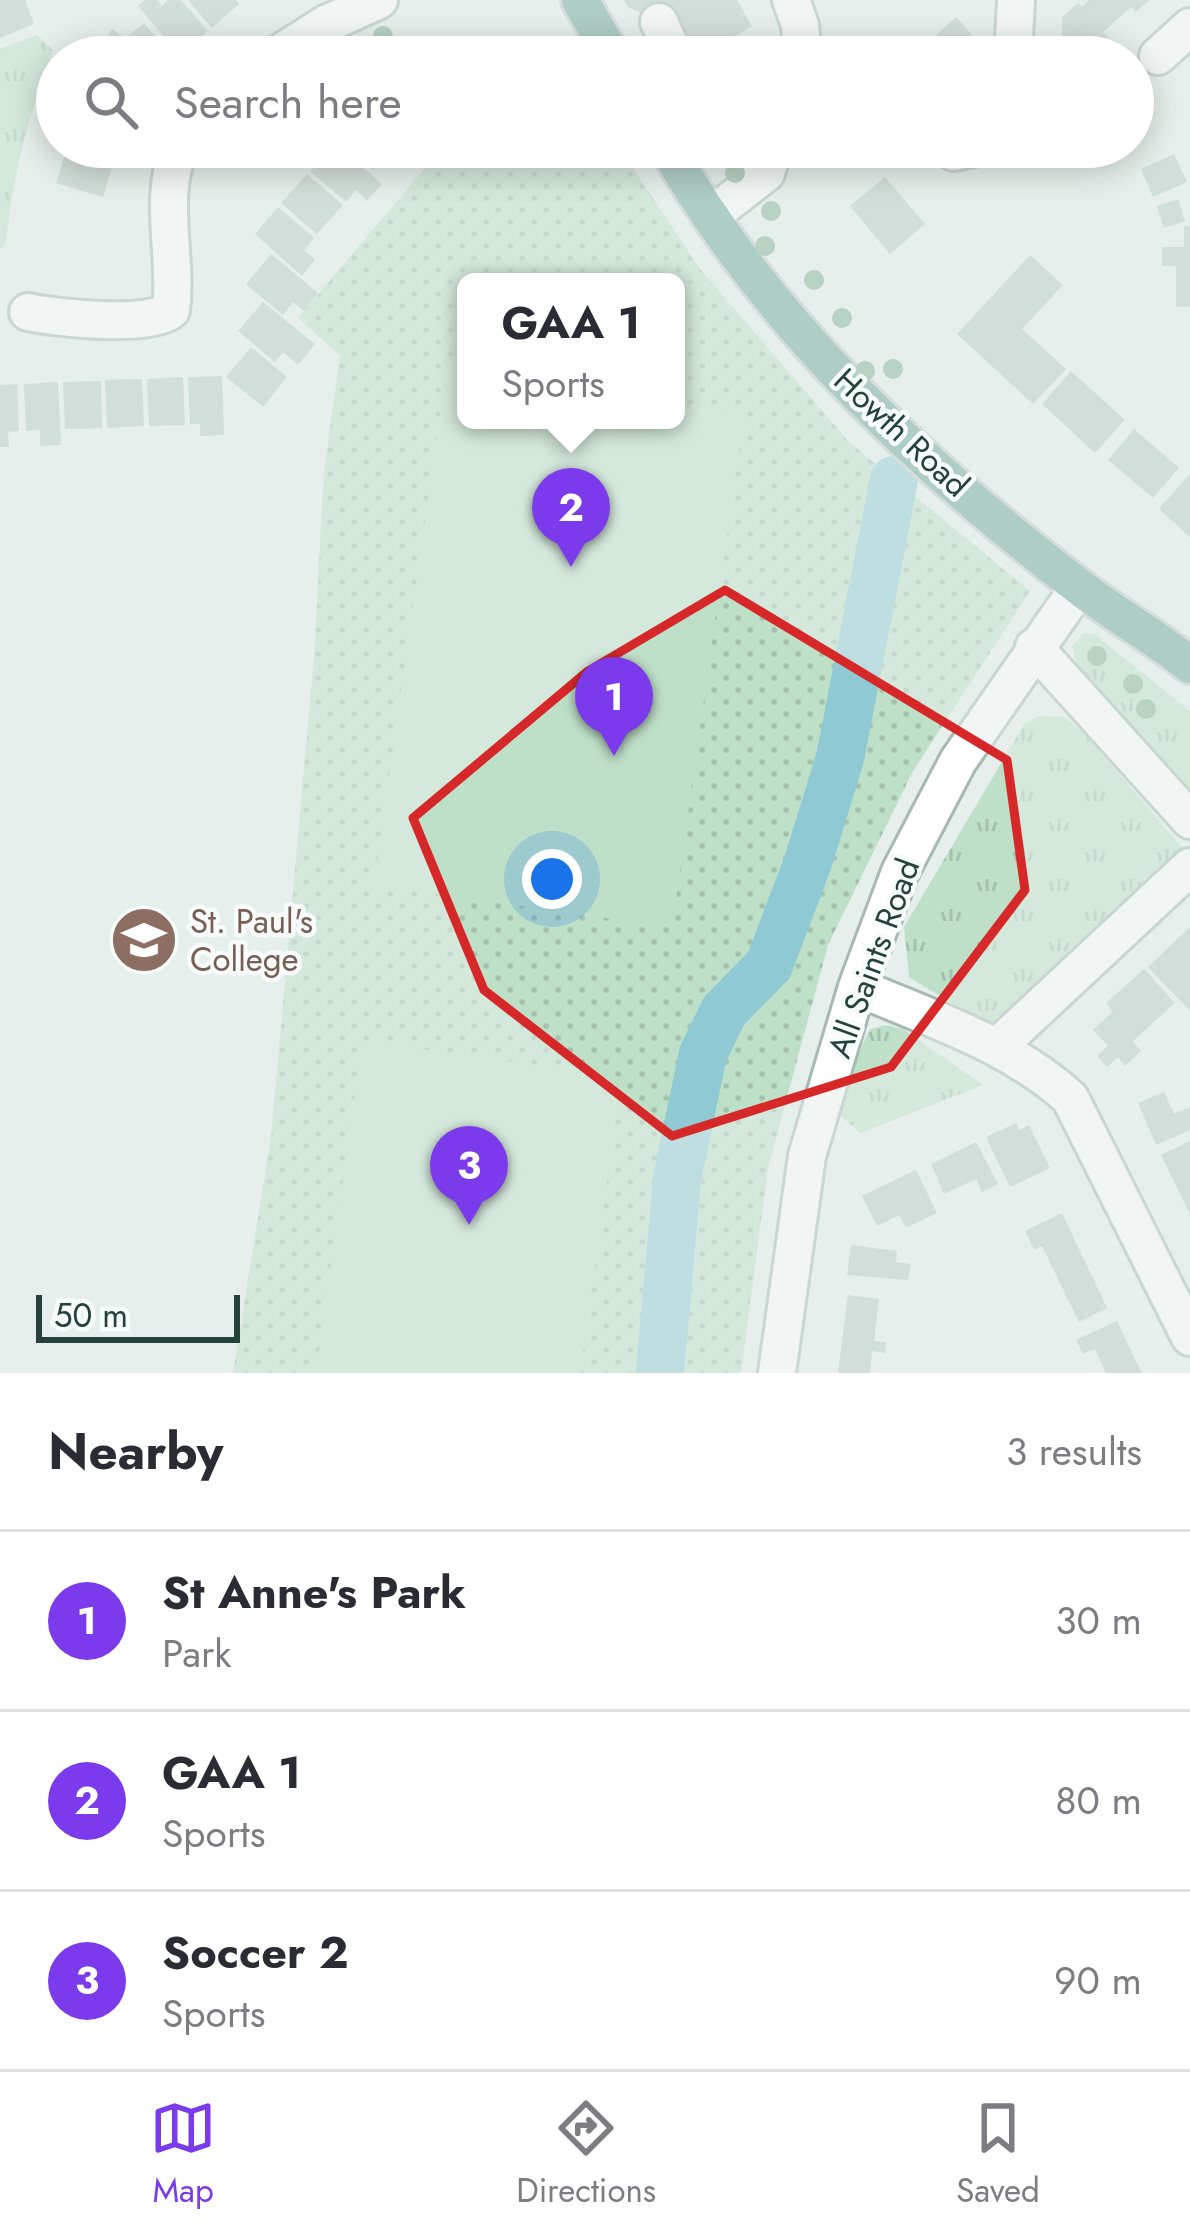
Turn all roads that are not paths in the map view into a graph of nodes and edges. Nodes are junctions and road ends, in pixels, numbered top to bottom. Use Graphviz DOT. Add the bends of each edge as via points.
graph roads {
  1 [pos="379,0"];
  2 [pos="580,0"];
  3 [pos="791,0"];
  4 [pos="1016,0"];
  5 [pos="659,22"];
  6 [pos="1190,27"];
  7 [pos="307,36"];
  8 [pos="601,36"];
  9 [pos="665,36"];
  10 [pos="801,36"];
  11 [pos="1014,36"];
  12 [pos="1157,56"];
  13 [pos="173,168"];
  14 [pos="681,168"];
  15 [pos="767,168"];
  16 [pos="712,215"];
  17 [pos="28,312"];
  18 [pos="1078,586"];
  19 [pos="1034,647"];
  20 [pos="1190,665"];
  21 [pos="1190,820"];
  22 [pos="1190,867"];
  23 [pos="856,987"];
  24 [pos="998,1047"];
  25 [pos="1190,1337"];
  26 [pos="777,1373"];
  1 -- 7 [label="street"];
  2 -- 8 [label="main road"];
  3 -- 10 [label="street"];
  4 -- 11 [label="street"];
  5 -- 9 [label="street"];
  6 -- 12 [label="street"];
  13 -- 17 [label="street" via="171,310 155,319"];
  14 -- 16 [label="main road, Howth Road"];
  15 -- 16 [label="street"];
  16 -- 18 [label="main road, Howth Road" via="854,392"];
  18 -- 19 [label="street, All Saints Road"];
  18 -- 20 [label="main road, Howth Road"];
  19 -- 21 [label="street"];
  19 -- 23 [label="street, All Saints Road" via="958,760 900,872"];
  22 -- 24 [label="street"];
  23 -- 24 [label="street"];
  23 -- 26 [label="street, All Saints Road" via="807,1156"];
  24 -- 25 [label="street" via="1070,1098"];
}
